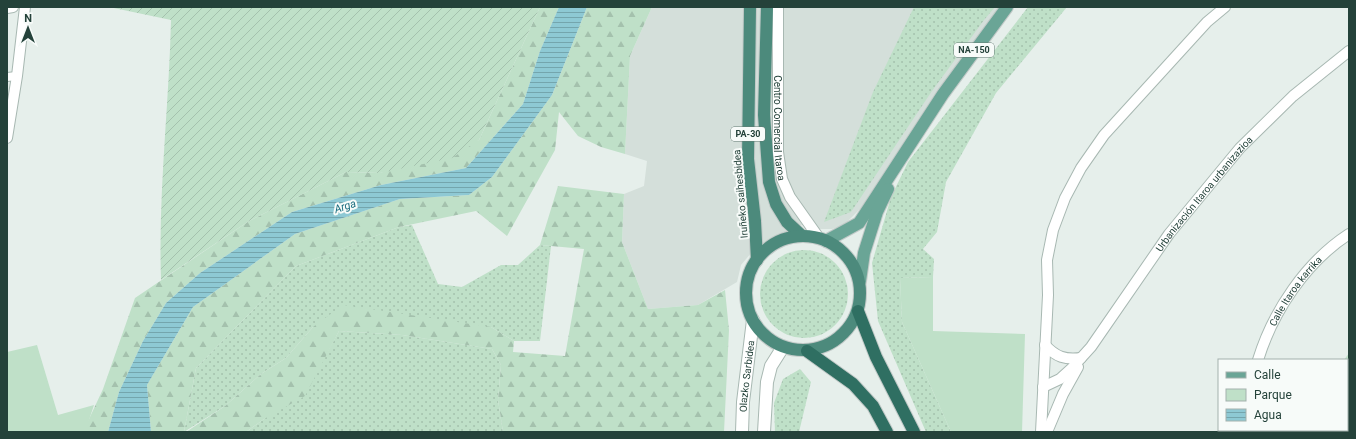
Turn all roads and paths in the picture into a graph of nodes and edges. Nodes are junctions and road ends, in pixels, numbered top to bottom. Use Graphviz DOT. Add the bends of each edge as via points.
graph roads {
  1 [pos="13,7"];
  2 [pos="25,7"];
  3 [pos="750,7"];
  4 [pos="767,7"];
  5 [pos="778,7"];
  6 [pos="1007,7"];
  7 [pos="1225,7"];
  8 [pos="7,8"];
  9 [pos="1349,51"];
  10 [pos="12,77"];
  11 [pos="7,135"];
  12 [pos="892,172"];
  13 [pos="1349,234"];
  14 [pos="802,236"];
  15 [pos="822,239"];
  16 [pos="757,260"];
  17 [pos="860,281"];
  18 [pos="858,311"];
  19 [pos="753,320"];
  20 [pos="1045,345"];
  21 [pos="782,347"];
  22 [pos="807,350"];
  23 [pos="1081,358"];
  24 [pos="1258,359"];
  25 [pos="1043,387"];
  26 [pos="742,432"];
  27 [pos="764,432"];
  28 [pos="887,432"];
  29 [pos="914,432"];
  30 [pos="1040,432"];
  31 [pos="1048,432"];
  1 -- 8 [label="street"];
  2 -- 10 [label="street"];
  3 -- 16 [label="highway, Iruñeko saihesbidea / PA-30" via="748,159"];
  4 -- 14 [label="highway, PA-30" via="764,115 769,182 787,222"];
  5 -- 15 [label="street, Centro Comercial Itaroa" via="778,152 782,179 790,197"];
  6 -- 12 [label="main road, NA-150" via="943,94"];
  7 -- 20 [label="street" via="1207,22 1104,135 1081,168 1065,198 1053,230 1047,260"];
  9 -- 23 [label="street, Urbanización Itaroa urbanizazioa" via="1293,96 1240,148 1169,234"];
  10 -- 11 [label="street"];
  12 -- 15 [label="main road" via="859,223"];
  12 -- 17 [label="main road" via="888,191 877,212 864,253"];
  13 -- 24 [label="street, Calle Itaroa karrika" via="1337,241 1293,290 1264,341"];
  14 -- 15 [label="highway, PA-30"];
  14 -- 16 [label="highway, PA-30" via="785,239 769,247"];
  15 -- 17 [label="highway, PA-30" via="833,244 854,266"];
  16 -- 19 [label="highway, PA-30" via="748,279 746,300"];
  17 -- 18 [label="highway, PA-30"];
  18 -- 22 [label="highway, PA-30" via="847,331 841,336 829,345"];
  18 -- 29 [label="highway, PA-30" via="876,357"];
  19 -- 21 [label="highway, PA-30" via="765,336"];
  19 -- 26 [label="street, Olazko Sarbidea"];
  20 -- 23 [label="street" via="1063,358"];
  20 -- 25 [label="street"];
  21 -- 22 [label="highway, PA-30"];
  21 -- 27 [label="street, Olazko Sarbidea" via="771,366 767,382"];
  22 -- 28 [label="highway, PA-30" via="853,384 873,406"];
  23 -- 25 [label="street, Urbanización Itaroa urbanizazioa" via="1060,379"];
  23 -- 31 [label="street, Urbanización Itaroa urbanizazioa"];
  25 -- 30 [label="street"];
}
